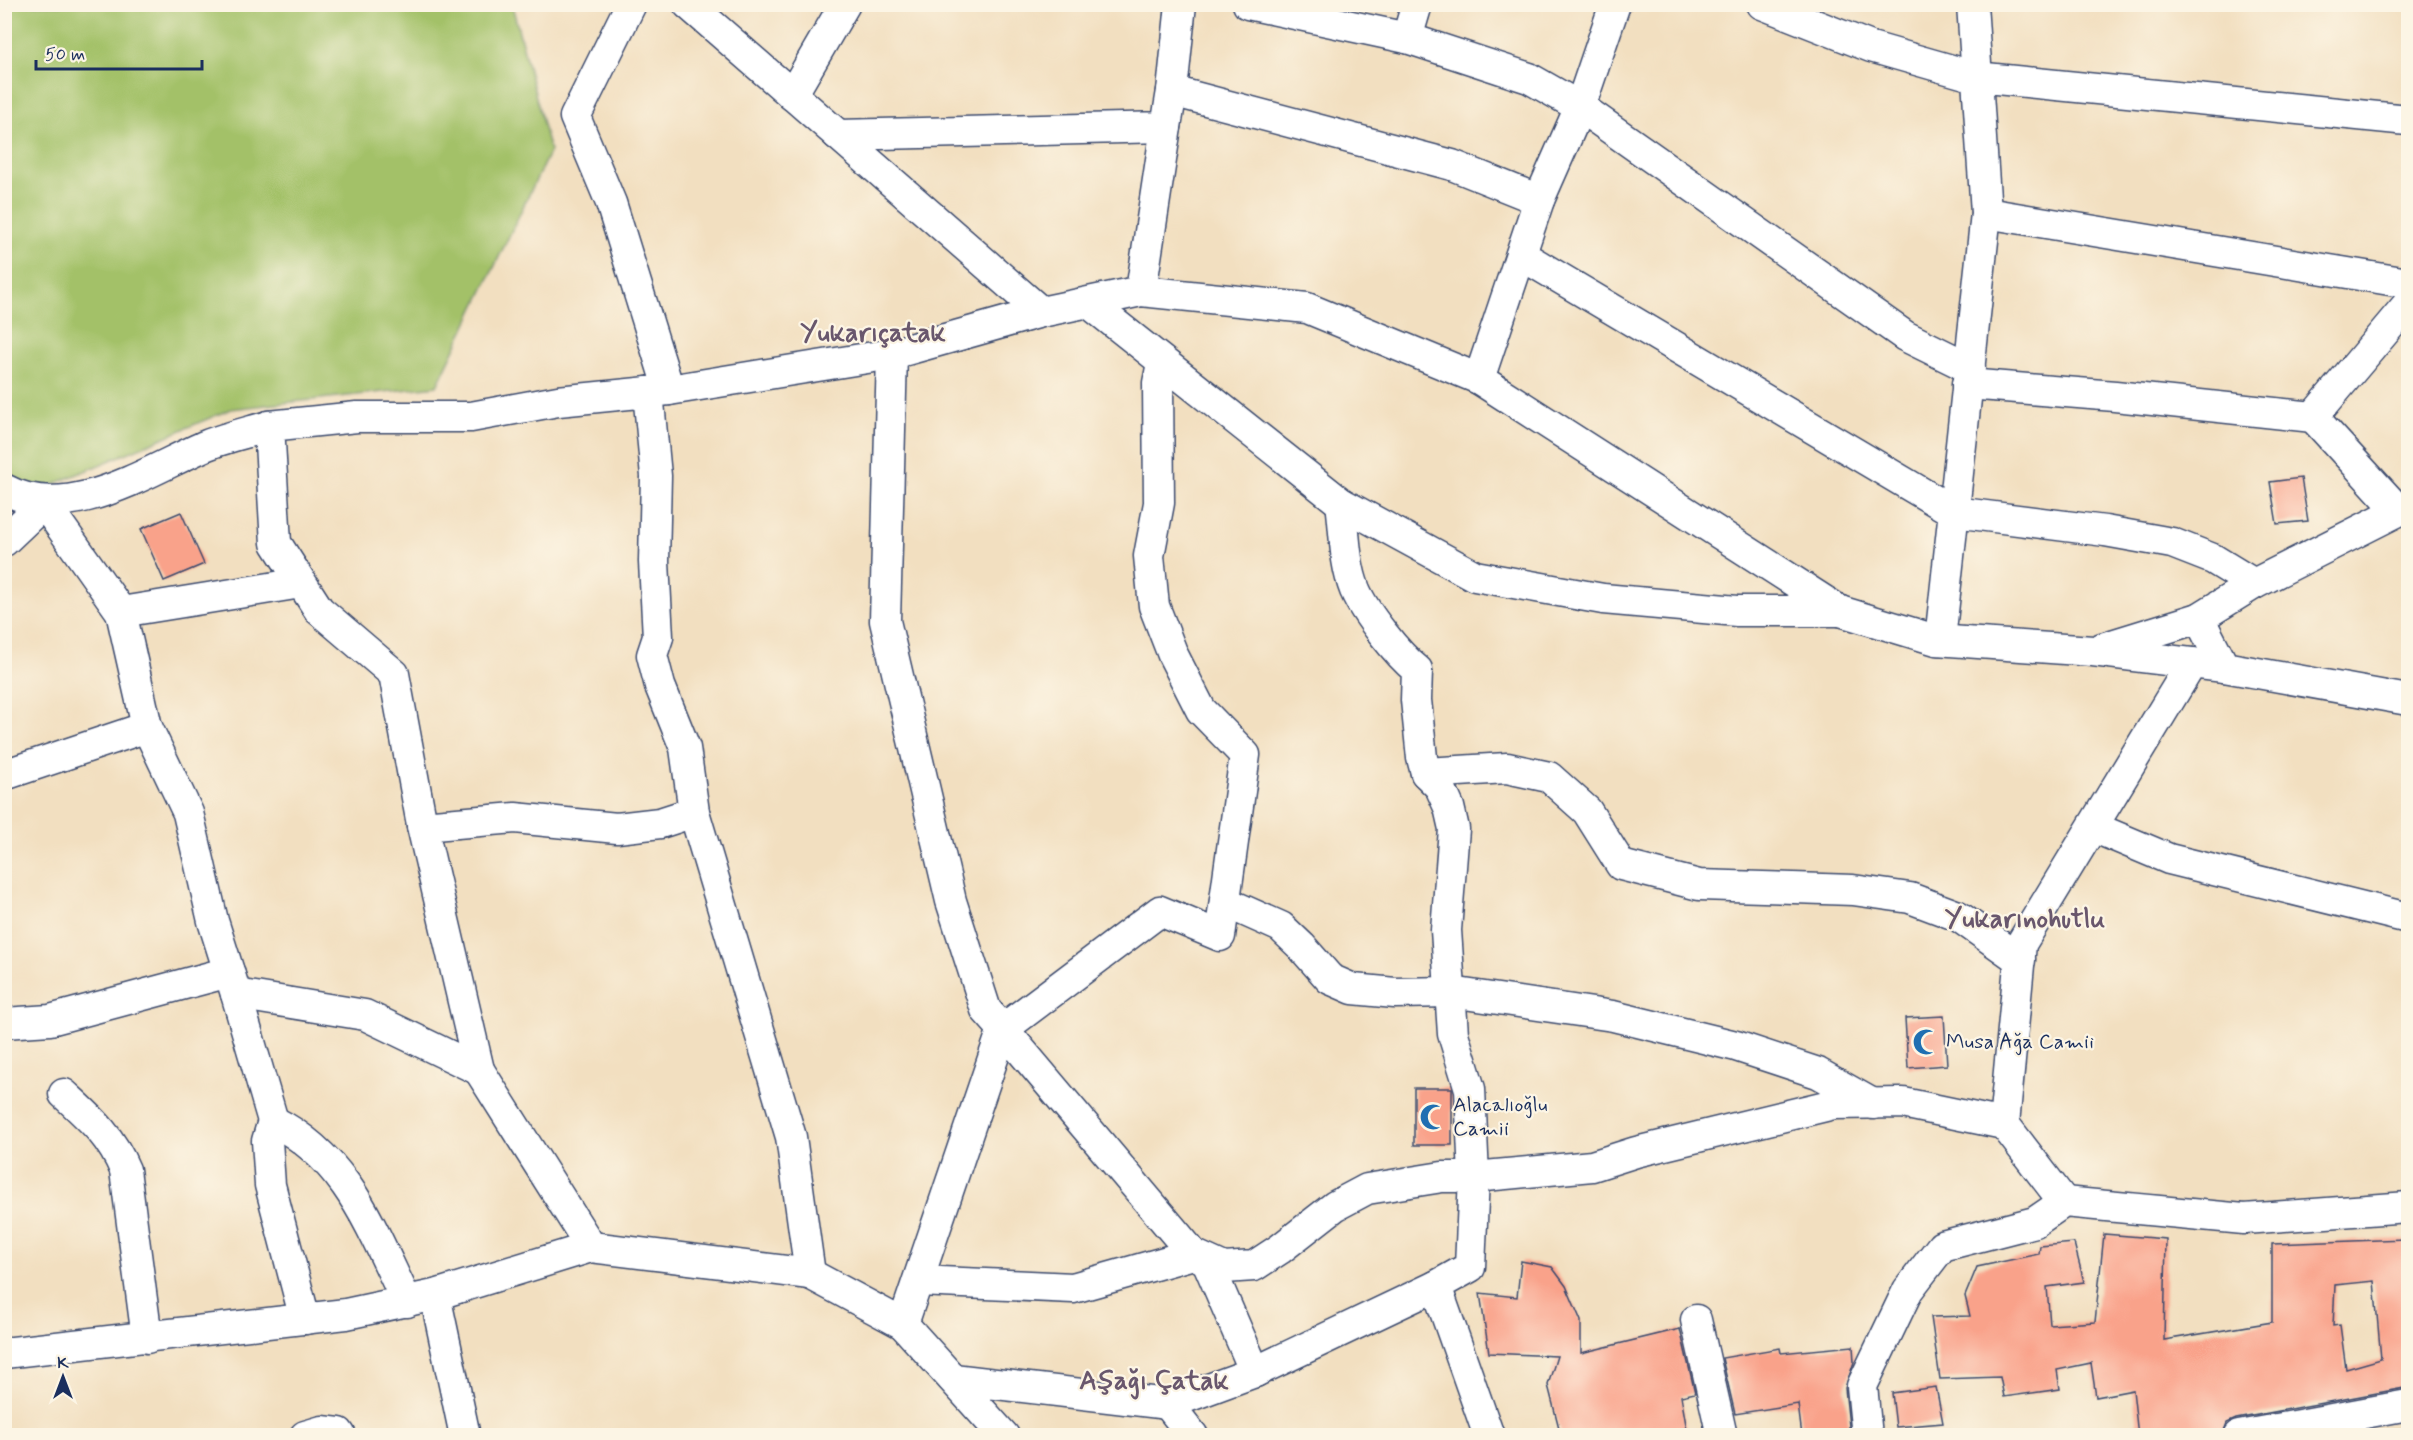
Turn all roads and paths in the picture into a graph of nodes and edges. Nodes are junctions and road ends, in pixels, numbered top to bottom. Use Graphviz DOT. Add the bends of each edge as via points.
graph roads {
  1 [pos="631,4"];
  2 [pos="688,4"];
  3 [pos="845,4"];
  4 [pos="1181,4"];
  5 [pos="1248,4"];
  6 [pos="1417,4"];
  7 [pos="1615,4"];
  8 [pos="1762,4"];
  9 [pos="1971,4"];
  10 [pos="1407,38"];
  11 [pos="1976,76"];
  12 [pos="1172,91"];
  13 [pos="792,95"];
  14 [pos="1580,107"];
  15 [pos="2409,120"];
  16 [pos="1166,127"];
  17 [pos="838,135"];
  18 [pos="1539,200"];
  19 [pos="1986,213"];
  20 [pos="1521,255"];
  21 [pos="2409,283"];
  22 [pos="1141,291"];
  23 [pos="1089,303"];
  24 [pos="2409,304"];
  25 [pos="1041,312"];
  26 [pos="892,354"];
  27 [pos="1162,363"];
  28 [pos="1969,376"];
  29 [pos="1479,379"];
  30 [pos="659,391"];
  31 [pos="2313,417"];
  32 [pos="269,426"];
  33 [pos="4,489"];
  34 [pos="44,502"];
  35 [pos="1341,502"];
  36 [pos="2403,508"];
  37 [pos="1954,512"];
  38 [pos="4,542"];
  39 [pos="302,583"];
  40 [pos="2254,584"];
  41 [pos="1840,611"];
  42 [pos="121,612"];
  43 [pos="2199,618"];
  44 [pos="1940,640"];
  45 [pos="2093,651"];
  46 [pos="2192,663"];
  47 [pos="2224,667"];
  48 [pos="2409,700"];
  49 [pos="147,727"];
  50 [pos="1426,773"];
  51 [pos="4,775"];
  52 [pos="694,813"];
  53 [pos="422,826"];
  54 [pos="2093,827"];
  55 [pos="1225,902"];
  56 [pos="2409,918"];
  57 [pos="2020,960"];
  58 [pos="233,983"];
  59 [pos="1451,992"];
  60 [pos="4,1023"];
  61 [pos="1003,1029"];
  62 [pos="479,1070"];
  63 [pos="64,1094"];
  64 [pos="1873,1104"];
  65 [pos="273,1121"];
  66 [pos="2004,1124"];
  67 [pos="1474,1177"];
  68 [pos="2064,1202"];
  69 [pos="2409,1207"];
  70 [pos="591,1247"];
  71 [pos="1200,1257"];
  72 [pos="810,1274"];
  73 [pos="918,1281"];
  74 [pos="1436,1286"];
  75 [pos="435,1294"];
  76 [pos="407,1302"];
  77 [pos="305,1319"];
  78 [pos="1696,1320"];
  79 [pos="903,1324"];
  80 [pos="147,1338"];
  81 [pos="4,1353"];
  82 [pos="1255,1372"];
  83 [pos="953,1379"];
  84 [pos="1168,1404"];
  85 [pos="2409,1405"];
  86 [pos="1001,1434"];
  87 [pos="305,1436"];
  88 [pos="340,1436"];
  89 [pos="465,1436"];
  90 [pos="1193,1436"];
  91 [pos="1489,1436"];
  92 [pos="1722,1436"];
  93 [pos="1867,1436"];
  94 [pos="2239,1436"];
  1 -- 30 [label="street" via="575,117 612,203"];
  2 -- 13 [label="street"];
  3 -- 13 [label="street"];
  4 -- 12 [label="street"];
  5 -- 10 [label="street"];
  6 -- 10 [label="street"];
  7 -- 14 [label="street"];
  8 -- 11 [label="street" via="1871,47"];
  9 -- 11 [label="street"];
  10 -- 14 [label="street" via="1529,78"];
  11 -- 15 [label="street"];
  11 -- 19 [label="street"];
  12 -- 16 [label="street"];
  12 -- 18 [label="street" via="1452,165"];
  13 -- 17 [label="street"];
  14 -- 18 [label="street"];
  14 -- 28 [label="street" via="1905,336"];
  16 -- 17 [label="street"];
  16 -- 22 [label="street"];
  17 -- 25 [label="street"];
  18 -- 20 [label="street"];
  19 -- 21 [label="street"];
  19 -- 28 [label="street"];
  20 -- 29 [label="street"];
  20 -- 37 [label="street"];
  22 -- 23 [label="street"];
  22 -- 29 [label="street" via="1306,308"];
  23 -- 25 [label="street"];
  23 -- 27 [label="street"];
  24 -- 31 [label="street"];
  25 -- 26 [label="street"];
  26 -- 30 [label="street"];
  26 -- 61 [label="street" via="885,621 951,901 986,1010"];
  27 -- 35 [label="street"];
  27 -- 55 [label="street" via="1158,383 1159,503 1149,556 1154,606 1201,710 1245,755"];
  28 -- 31 [label="street"];
  28 -- 37 [label="street"];
  29 -- 41 [label="street"];
  30 -- 32 [label="street" via="558,401 471,417 357,417"];
  30 -- 52 [label="street" via="654,562 658,638 652,655 684,748"];
  31 -- 36 [label="street"];
  32 -- 34 [label="street" via="210,444 83,498"];
  32 -- 39 [label="street" via="276,543"];
  33 -- 34 [label="street"];
  34 -- 38 [label="street"];
  34 -- 42 [label="street"];
  35 -- 41 [label="street" via="1475,576 1604,599 1737,611"];
  35 -- 50 [label="street" via="1355,590 1386,637 1417,670 1418,728"];
  36 -- 40 [label="street"];
  37 -- 40 [label="street" via="2172,543 2213,559"];
  37 -- 44 [label="street"];
  39 -- 42 [label="street"];
  39 -- 53 [label="street" via="319,610 394,674"];
  40 -- 43 [label="street"];
  41 -- 44 [label="street"];
  42 -- 49 [label="street"];
  43 -- 45 [label="street"];
  43 -- 47 [label="street"];
  44 -- 45 [label="street"];
  45 -- 46 [label="street"];
  46 -- 47 [label="street"];
  46 -- 54 [label="street"];
  47 -- 48 [label="street"];
  49 -- 51 [label="street"];
  49 -- 58 [label="street" via="188,813 213,921"];
  50 -- 57 [label="street" via="1507,768 1549,777 1587,811 1621,865 1699,885 1853,890 1910,898 1958,916"];
  50 -- 59 [label="street" via="1440,787 1454,829 1446,930"];
  52 -- 53 [label="street" via="660,823 617,828 515,818"];
  52 -- 72 [label="street" via="790,1137"];
  53 -- 62 [label="street"];
  54 -- 56 [label="street" via="2169,859"];
  54 -- 57 [label="street" via="2021,944"];
  55 -- 59 [label="street" via="1281,927 1330,979 1353,989"];
  55 -- 61 [label="street" via="1220,936 1160,911"];
  57 -- 66 [label="street"];
  58 -- 60 [label="street" via="50,1020"];
  58 -- 62 [label="street" via="365,1015"];
  58 -- 65 [label="street"];
  59 -- 64 [label="street" via="1613,1016 1736,1046 1818,1073"];
  59 -- 67 [label="street" via="1453,1034 1470,1089"];
  61 -- 71 [label="street"];
  61 -- 73 [label="street"];
  62 -- 70 [label="street"];
  63 -- 80 [label="street" via="110,1141 125,1170"];
  64 -- 66 [label="street" via="1903,1103"];
  64 -- 67 [label="street" via="1834,1104 1592,1166"];
  65 -- 76 [label="street" via="294,1132 340,1174 355,1195"];
  65 -- 77 [label="street" via="267,1141 270,1185"];
  66 -- 68 [label="street"];
  67 -- 71 [label="street" via="1442,1177 1367,1189 1335,1206 1254,1266 1224,1268"];
  67 -- 74 [label="street" via="1470,1267"];
  68 -- 69 [label="street" via="2244,1219"];
  68 -- 93 [label="street" via="2034,1222 1942,1246 1908,1290 1862,1386"];
  70 -- 72 [label="street"];
  70 -- 75 [label="street"];
  71 -- 73 [label="street" via="1073,1288"];
  71 -- 82 [label="street"];
  72 -- 79 [label="street"];
  73 -- 79 [label="street"];
  74 -- 82 [label="street"];
  74 -- 91 [label="street"];
  75 -- 76 [label="street"];
  75 -- 89 [label="street"];
  76 -- 77 [label="street"];
  77 -- 80 [label="street"];
  78 -- 92 [label="street"];
  79 -- 83 [label="street"];
  80 -- 81 [label="street"];
  82 -- 84 [label="street"];
  83 -- 84 [label="street"];
  83 -- 86 [label="street"];
  84 -- 90 [label="street"];
  85 -- 94 [label="street"];
  87 -- 88 [label="street" via="322,1431"];
}
